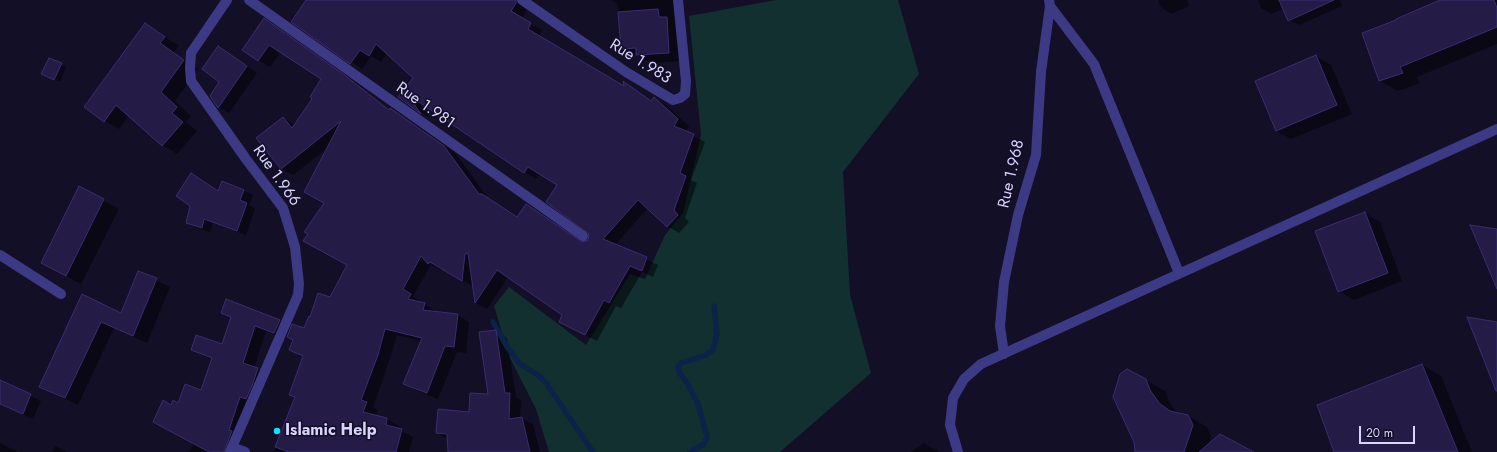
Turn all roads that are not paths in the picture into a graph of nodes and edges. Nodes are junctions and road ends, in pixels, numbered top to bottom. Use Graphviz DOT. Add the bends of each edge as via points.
graph roads {
  1 [pos="228,0"];
  2 [pos="249,0"];
  3 [pos="522,0"];
  4 [pos="678,0"];
  5 [pos="1049,3"];
  6 [pos="1497,129"];
  7 [pos="583,236"];
  8 [pos="0,255"];
  9 [pos="1179,273"];
  10 [pos="61,294"];
  11 [pos="1004,354"];
  12 [pos="231,450"];
  13 [pos="245,452"];
  14 [pos="958,452"];
  1 -- 12 [label="street, Rue 1.966" via="191,53 191,81 283,208 295,246 299,284 298,295"];
  2 -- 7 [label="street, Rue 1.981"];
  3 -- 4 [label="street, Rue 1.983" via="626,72 673,100 685,94 686,81"];
  5 -- 9 [label="street" via="1094,64"];
  5 -- 11 [label="street, Rue 1.968" via="1040,72 1036,155 1018,215 1004,282 1000,326"];
  6 -- 9 [label="street"];
  8 -- 10 [label="street"];
  9 -- 11 [label="street"];
  11 -- 14 [label="street" via="981,364 964,379 953,398 950,425"];
  12 -- 13 [label="street"];
}
